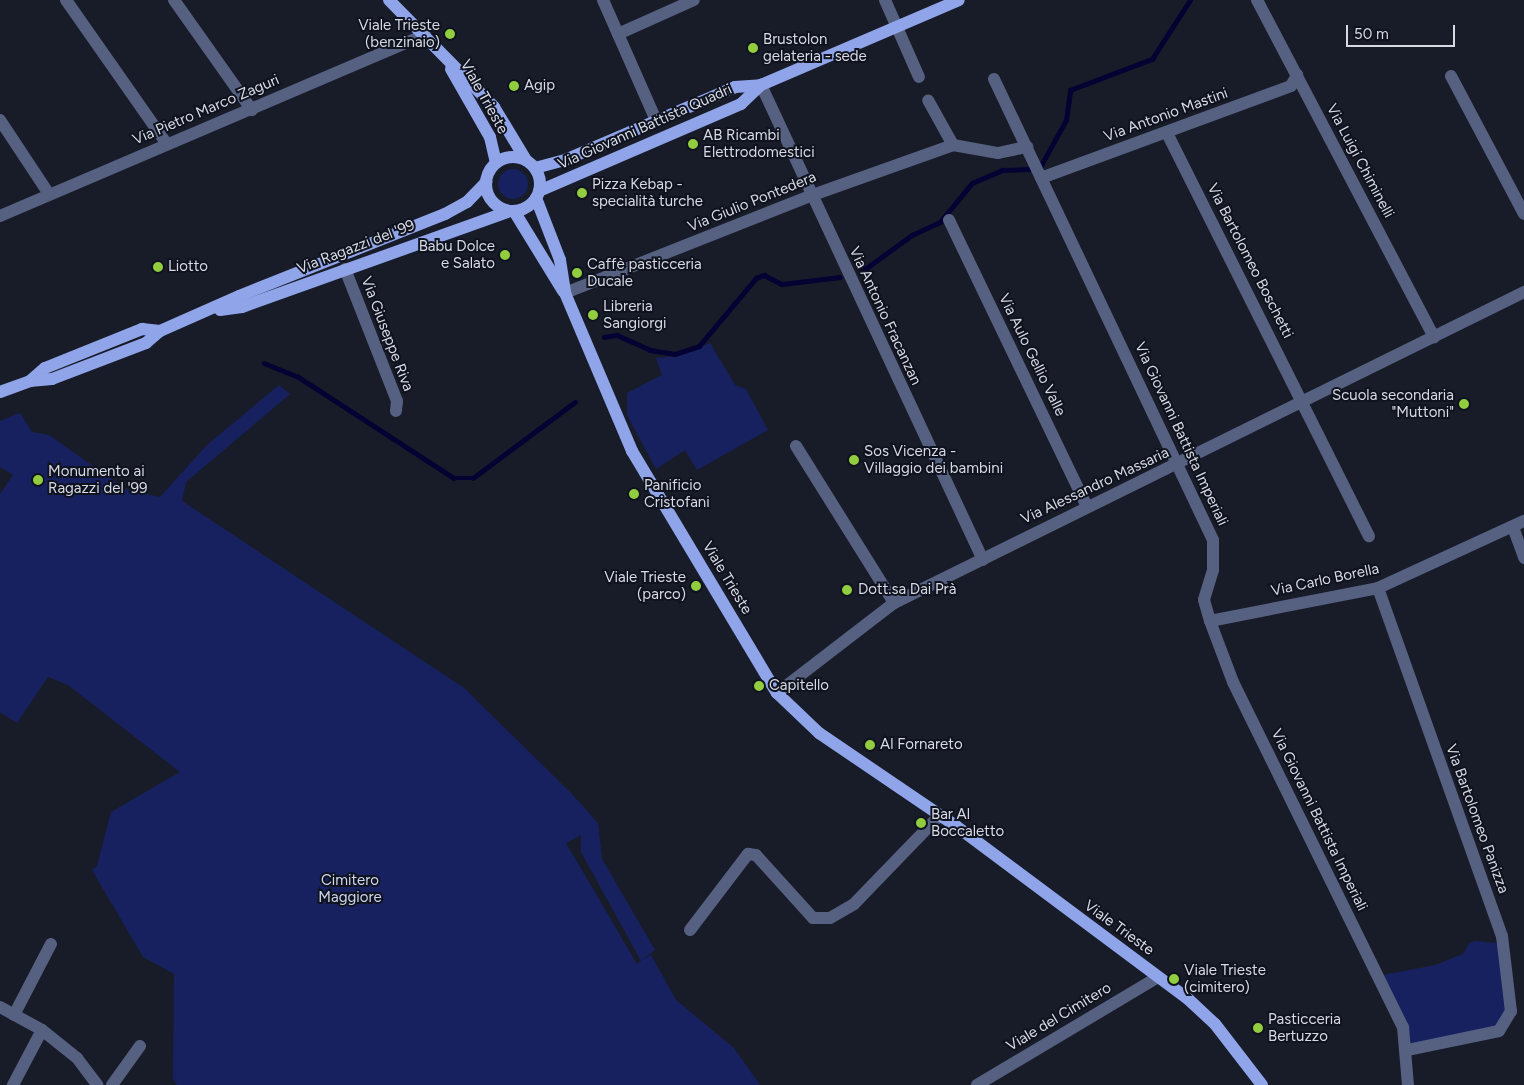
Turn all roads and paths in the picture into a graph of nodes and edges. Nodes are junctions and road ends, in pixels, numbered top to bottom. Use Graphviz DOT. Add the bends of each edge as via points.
graph roads {
  1 [pos="66,0"];
  2 [pos="174,0"];
  3 [pos="389,0"];
  4 [pos="603,0"];
  5 [pos="694,0"];
  6 [pos="885,0"];
  7 [pos="959,0"];
  8 [pos="1257,0"];
  9 [pos="897,26"];
  10 [pos="618,34"];
  11 [pos="425,35"];
  12 [pos="439,50"];
  13 [pos="1297,75"];
  14 [pos="1451,76"];
  15 [pos="919,77"];
  16 [pos="994,79"];
  17 [pos="761,86"];
  18 [pos="928,100"];
  19 [pos="252,110"];
  20 [pos="655,118"];
  21 [pos="0,120"];
  22 [pos="1167,133"];
  23 [pos="167,144"];
  24 [pos="953,145"];
  25 [pos="1027,147"];
  26 [pos="496,162"];
  27 [pos="530,164"];
  28 [pos="1041,178"];
  29 [pos="486,182"];
  30 [pos="49,194"];
  31 [pos="538,194"];
  32 [pos="810,196"];
  33 [pos="512,211"];
  34 [pos="1524,214"];
  35 [pos="0,216"];
  36 [pos="949,220"];
  37 [pos="345,269"];
  38 [pos="1524,292"];
  39 [pos="565,293"];
  40 [pos="213,311"];
  41 [pos="1434,337"];
  42 [pos="0,392"];
  43 [pos="1304,403"];
  44 [pos="396,411"];
  45 [pos="796,446"];
  46 [pos="1179,464"];
  47 [pos="1086,505"];
  48 [pos="1519,524"];
  49 [pos="1369,536"];
  50 [pos="1524,558"];
  51 [pos="983,560"];
  52 [pos="1378,588"];
  53 [pos="894,602"];
  54 [pos="1210,621"];
  55 [pos="777,693"];
  56 [pos="940,815"];
  57 [pos="690,930"];
  58 [pos="51,944"];
  59 [pos="1158,978"];
  60 [pos="0,1007"];
  61 [pos="14,1015"];
  62 [pos="42,1030"];
  63 [pos="140,1046"];
  64 [pos="1407,1050"];
  65 [pos="13,1085"];
  66 [pos="98,1085"];
  67 [pos="112,1085"];
  68 [pos="977,1085"];
  69 [pos="1262,1085"];
  70 [pos="1408,1085"];
  1 -- 23 [label="street"];
  2 -- 19 [label="street"];
  3 -- 11 [label="main road, Viale Trieste"];
  4 -- 10 [label="street"];
  5 -- 10 [label="street"];
  6 -- 9 [label="street"];
  7 -- 9 [label="main road, Via Giovanni Battista Quadri"];
  8 -- 13 [label="street, Via Luigi Chiminelli"];
  9 -- 15 [label="street"];
  9 -- 17 [label="main road, Via Giovanni Battista Quadri"];
  10 -- 20 [label="street"];
  11 -- 12 [label="main road, Viale Trieste"];
  11 -- 19 [label="street, Via Pietro Marco Zaguri"];
  12 -- 26 [label="main road, Viale Trieste" via="490,137"];
  12 -- 27 [label="main road, Viale Trieste" via="494,107"];
  13 -- 22 [label="street, Via Antonio Mastini" via="1291,86"];
  13 -- 41 [label="street, Via Luigi Chiminelli"];
  14 -- 34 [label="street"];
  16 -- 25 [label="street, Via Giovanni Battista Imperiali"];
  17 -- 20 [label="main road, Via Giovanni Battista Quadri" via="735,86"];
  17 -- 31 [label="main road, Via Giovanni Battista Quadri" via="742,104"];
  17 -- 32 [label="street, Via Antonio Fracanzan"];
  18 -- 24 [label="street"];
  19 -- 23 [label="street, Via Pietro Marco Zaguri"];
  20 -- 27 [label="main road, Via Giovanni Battista Quadri" via="565,160"];
  21 -- 30 [label="street"];
  22 -- 28 [label="street, Via Antonio Mastini"];
  22 -- 43 [label="street, Via Bartolomeo Boschetti"];
  23 -- 30 [label="street, Via Pietro Marco Zaguri"];
  24 -- 25 [label="street, Via Giulio Pontedera" via="998,153"];
  24 -- 32 [label="street, Via Giulio Pontedera"];
  25 -- 28 [label="street, Via Giovanni Battista Imperiali"];
  26 -- 27 [label="main road" via="511,157"];
  26 -- 29 [label="main road, Via Ragazzi del '99"];
  27 -- 31 [label="main road"];
  28 -- 46 [label="street, Via Giovanni Battista Imperiali"];
  29 -- 33 [label="main road" via="492,202"];
  29 -- 40 [label="main road, Via Ragazzi del '99" via="467,202 445,214 239,296"];
  30 -- 35 [label="street, Via Pietro Marco Zaguri"];
  31 -- 33 [label="main road, Via Ragazzi del '99"];
  31 -- 39 [label="main road, Viale Trieste" via="560,260"];
  32 -- 39 [label="street, Via Giulio Pontedera"];
  32 -- 51 [label="street, Via Antonio Fracanzan"];
  33 -- 37 [label="main road, Via Ragazzi del '99"];
  33 -- 39 [label="main road, Viale Trieste"];
  36 -- 47 [label="street, Via Aulo Gellio Valle"];
  37 -- 40 [label="main road, Via Ragazzi del '99" via="242,307"];
  37 -- 44 [label="street, Via Giuseppe Riva" via="397,401"];
  38 -- 41 [label="street, Via Alessandro Massaria"];
  39 -- 55 [label="main road, Viale Trieste" via="632,451"];
  40 -- 42 [label="main road, Via Ragazzi del '99" via="160,331 142,329 45,368 30,381"];
  41 -- 43 [label="street, Via Alessandro Massaria"];
  43 -- 46 [label="street, Via Alessandro Massaria"];
  43 -- 49 [label="street, Via Bartolomeo Boschetti"];
  45 -- 53 [label="street"];
  46 -- 47 [label="street, Via Alessandro Massaria"];
  46 -- 54 [label="street, Via Giovanni Battista Imperiali" via="1213,540 1213,570 1204,600"];
  47 -- 51 [label="street, Via Alessandro Massaria"];
  48 -- 50 [label="street"];
  48 -- 52 [label="street, Via Carlo Borella"];
  51 -- 53 [label="street, Via Alessandro Massaria"];
  52 -- 54 [label="street, Via Carlo Borella"];
  52 -- 64 [label="street, Via Bartolomeo Panizza" via="1502,936 1511,1011 1499,1031"];
  53 -- 55 [label="street, Via Alessandro Massaria"];
  54 -- 64 [label="street, Via Giovanni Battista Imperiali" via="1233,682 1403,1027"];
  55 -- 56 [label="main road, Viale Trieste" via="819,734"];
  56 -- 57 [label="street" via="854,904 830,918 813,918 756,855 748,854"];
  56 -- 59 [label="main road, Viale Trieste"];
  58 -- 61 [label="street"];
  59 -- 68 [label="street, Viale del Cimitero"];
  59 -- 69 [label="main road, Viale Trieste" via="1215,1024"];
  60 -- 61 [label="street"];
  61 -- 62 [label="street"];
  62 -- 65 [label="street"];
  62 -- 66 [label="street" via="78,1058"];
  63 -- 67 [label="street"];
  64 -- 70 [label="street, Via Giovanni Battista Imperiali"];
}
